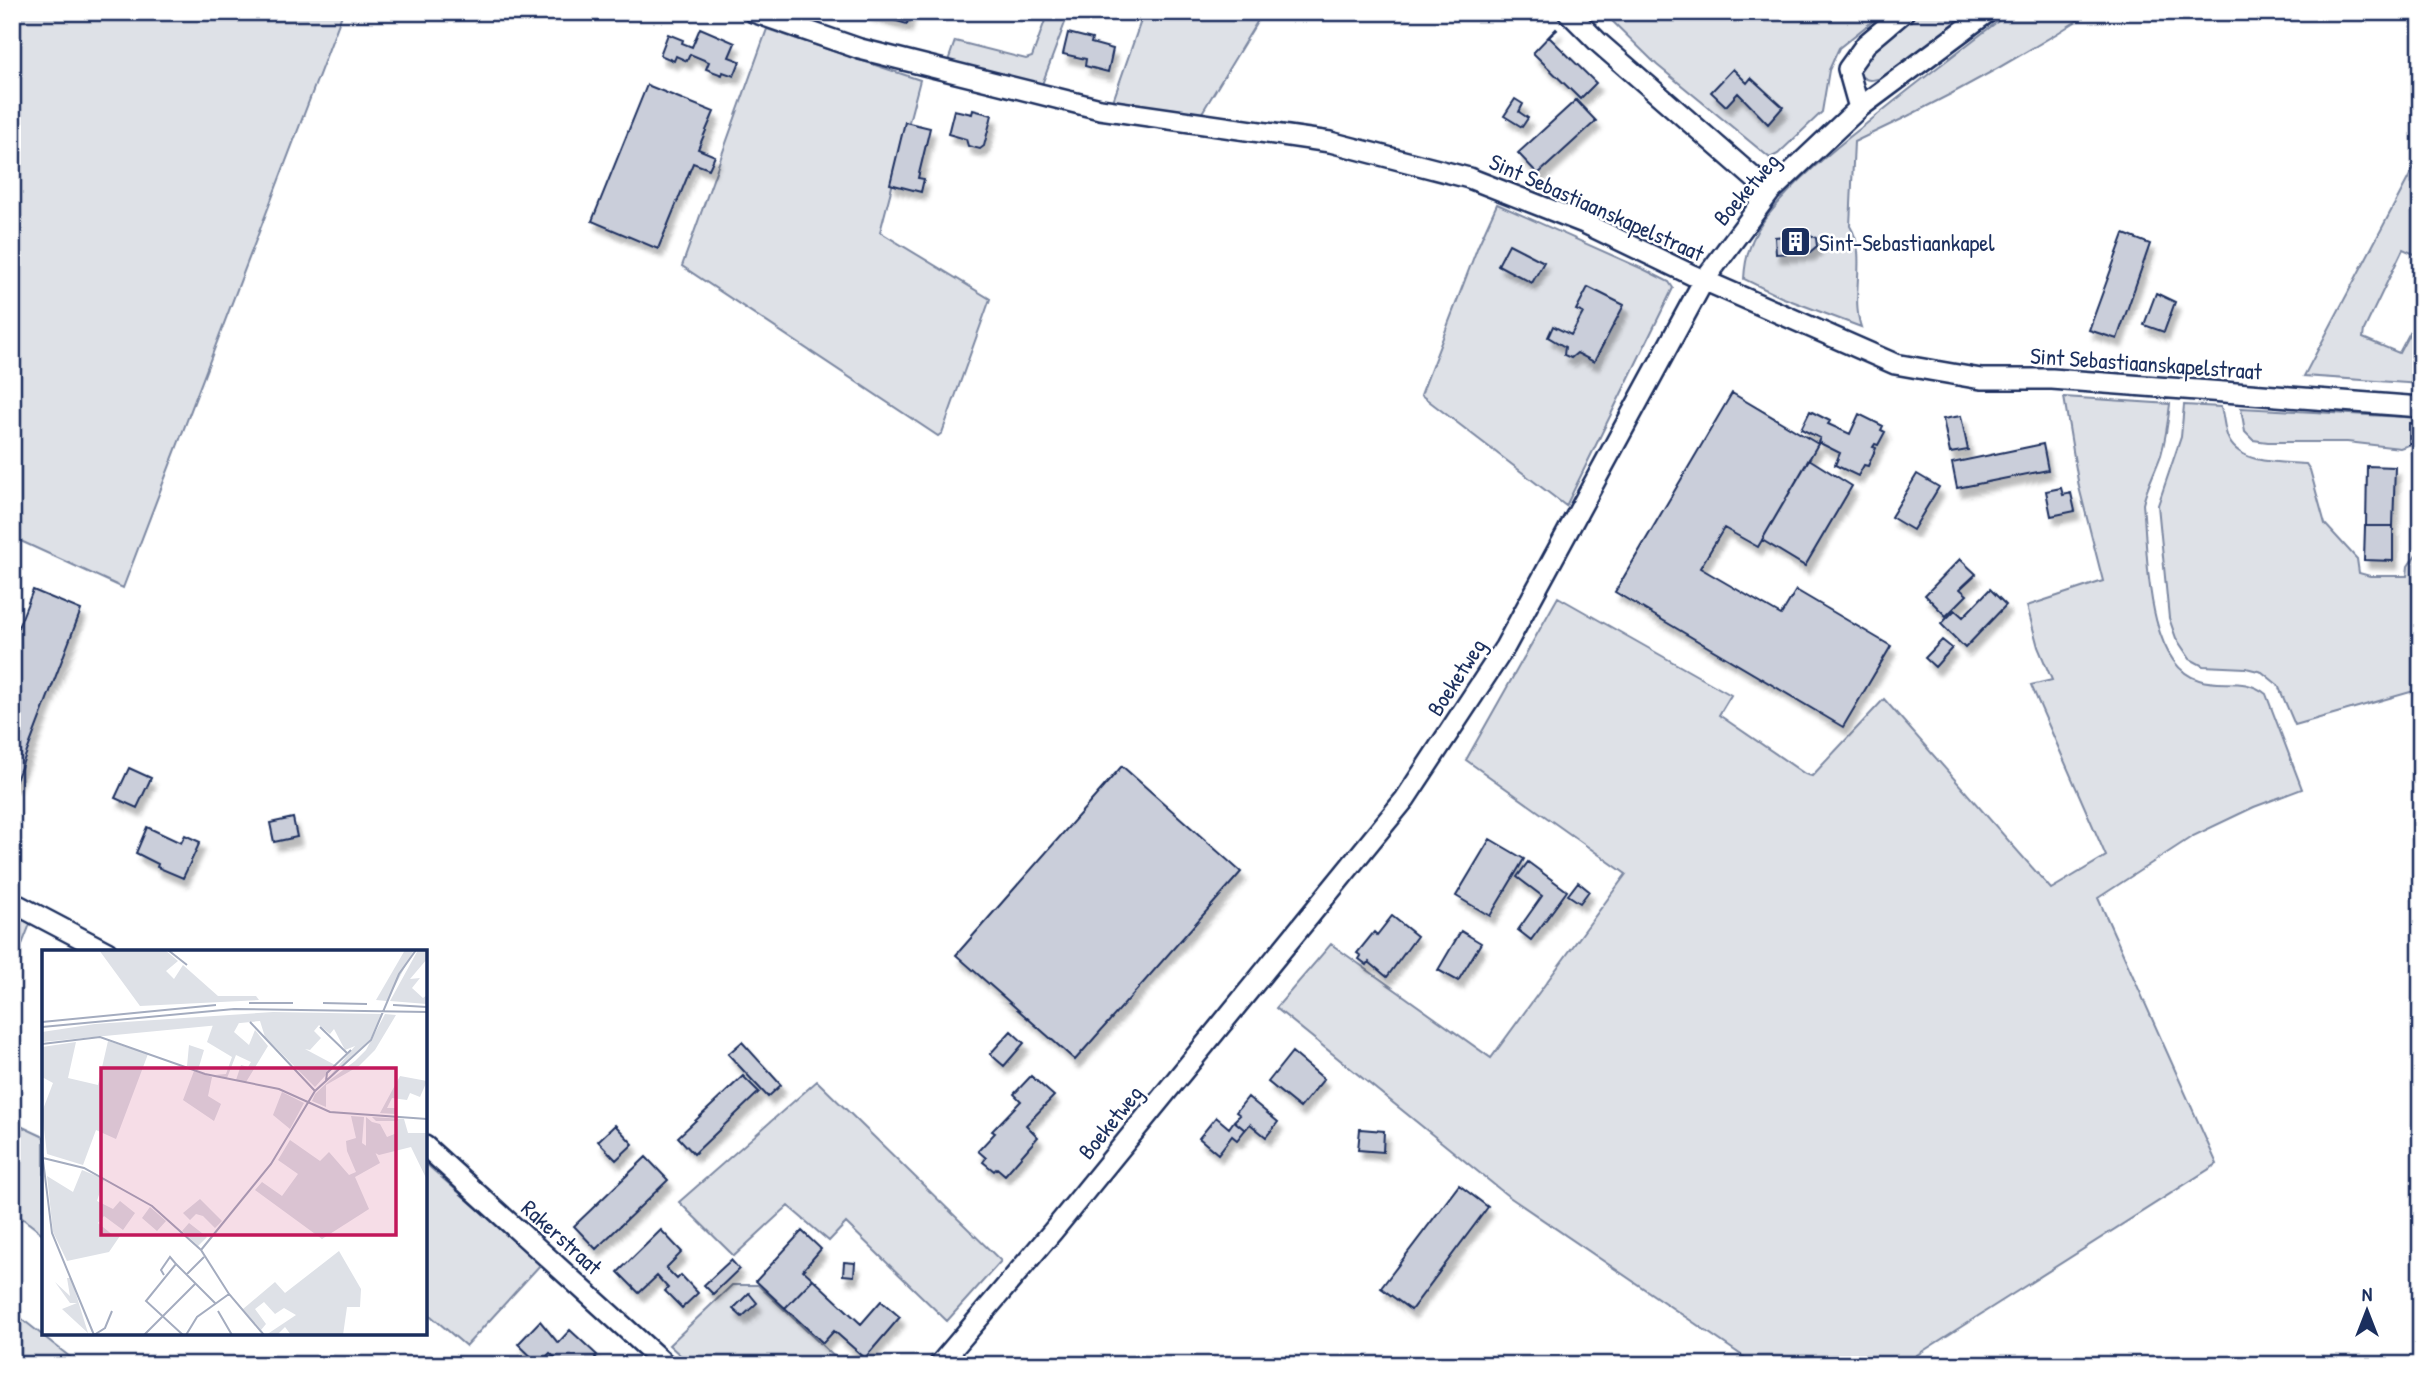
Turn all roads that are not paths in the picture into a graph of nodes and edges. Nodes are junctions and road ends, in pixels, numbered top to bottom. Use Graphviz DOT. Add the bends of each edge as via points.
graph roads {
  1 [pos="753,12"];
  2 [pos="1568,12"];
  3 [pos="1904,12"];
  4 [pos="1988,12"];
  5 [pos="1860,108"];
  6 [pos="1770,192"];
  7 [pos="1704,280"];
  8 [pos="2421,407"];
  9 [pos="12,902"];
  10 [pos="103,950"];
  11 [pos="427,1148"];
  12 [pos="666,1365"];
  13 [pos="939,1365"];
  1 -- 7 [label="street, Sint Sebastiaanskapelstraat" via="860,49 1100,109 1330,142 1419,163 1584,223"];
  2 -- 6 [label="street"];
  3 -- 5 [label="street" via="1866,44 1848,69"];
  4 -- 5 [label="street, Boeketweg"];
  5 -- 6 [label="street, Boeketweg"];
  6 -- 7 [label="street, Boeketweg"];
  7 -- 8 [label="street, Sint Sebastiaanskapelstraat" via="1895,364 1981,379 2052,379"];
  7 -- 13 [label="street, Boeketweg" via="1505,647 1405,799"];
  9 -- 10 [label="street"];
  11 -- 12 [label="street, Rakerstraat"];
}
